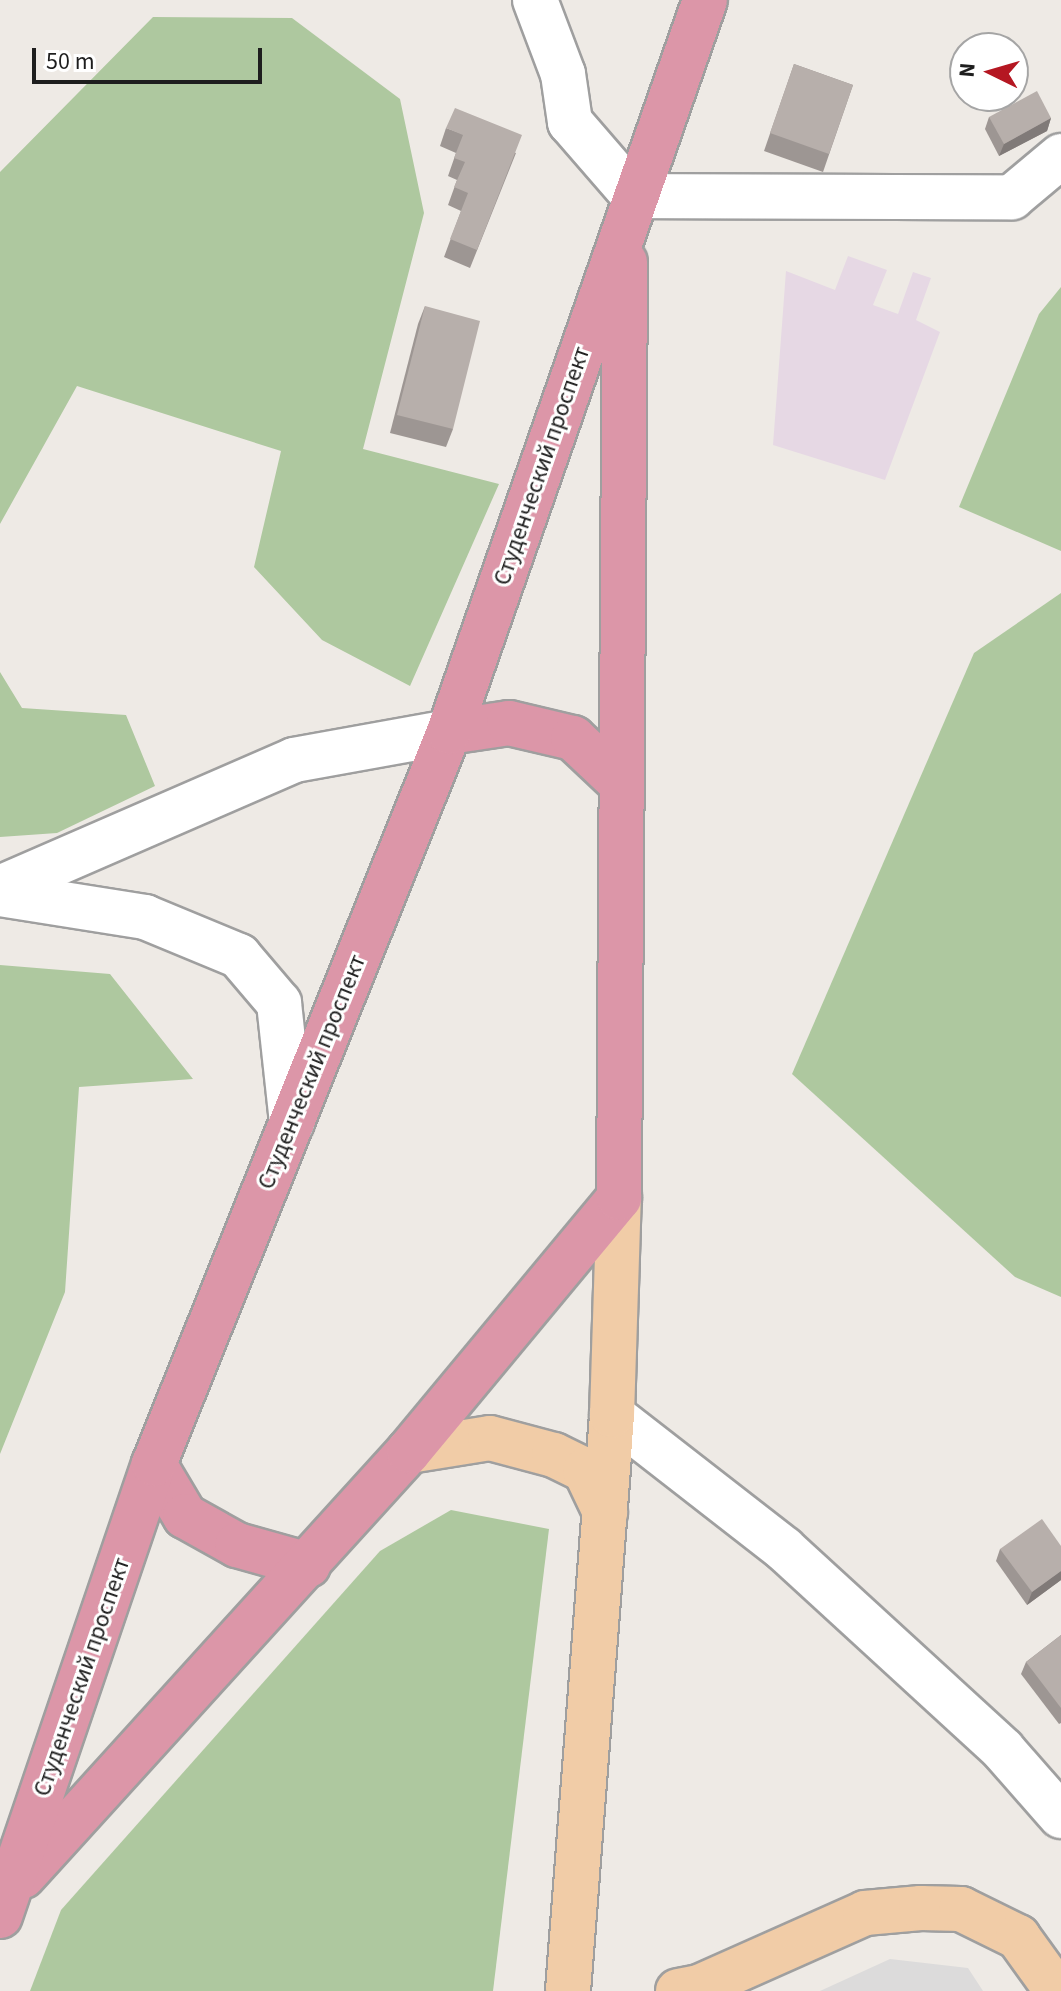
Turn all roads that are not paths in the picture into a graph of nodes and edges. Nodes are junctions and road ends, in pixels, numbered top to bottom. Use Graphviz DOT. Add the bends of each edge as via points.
graph roads {
  1 [pos="535,0"];
  2 [pos="705,0"];
  3 [pos="1061,156"];
  4 [pos="1012,197"];
  5 [pos="1061,200"];
  6 [pos="630,212"];
  7 [pos="449,732"];
  8 [pos="622,784"];
  9 [pos="0,891"];
  10 [pos="292,1122"];
  11 [pos="619,1198"];
  12 [pos="612,1415"];
  13 [pos="409,1451"];
  14 [pos="154,1464"];
  15 [pos="605,1512"];
  16 [pos="308,1565"];
  17 [pos="1061,1816"];
  18 [pos="5,1903"];
  19 [pos="568,1991"];
  20 [pos="678,1991"];
  21 [pos="1057,1991"];
  1 -- 6 [label="street" via="563,74 570,122"];
  2 -- 6 [label="highway, Студенческий проспект"];
  3 -- 4 [label="street"];
  4 -- 5 [label="street"];
  4 -- 6 [label="street"];
  6 -- 7 [label="highway, Студенческий проспект"];
  6 -- 8 [label="highway"];
  7 -- 8 [label="highway" via="509,723 573,738"];
  7 -- 9 [label="street" via="294,760"];
  7 -- 10 [label="highway, Студенческий проспект"];
  8 -- 11 [label="highway"];
  9 -- 10 [label="street" via="145,917 239,956 279,1003"];
  10 -- 14 [label="highway, Студенческий проспект"];
  11 -- 12 [label="main road"];
  11 -- 13 [label="highway"];
  12 -- 15 [label="main road"];
  12 -- 17 [label="street" via="693,1473 784,1549 1003,1750"];
  13 -- 15 [label="main road" via="490,1438 554,1455 585,1470"];
  13 -- 16 [label="highway"];
  14 -- 16 [label="highway" via="185,1516 237,1545"];
  14 -- 18 [label="highway, Студенческий проспект"];
  15 -- 19 [label="main road"];
  16 -- 18 [label="highway"];
  20 -- 21 [label="main road" via="699,1987 865,1913 921,1908 961,1909 1018,1937"];
}
